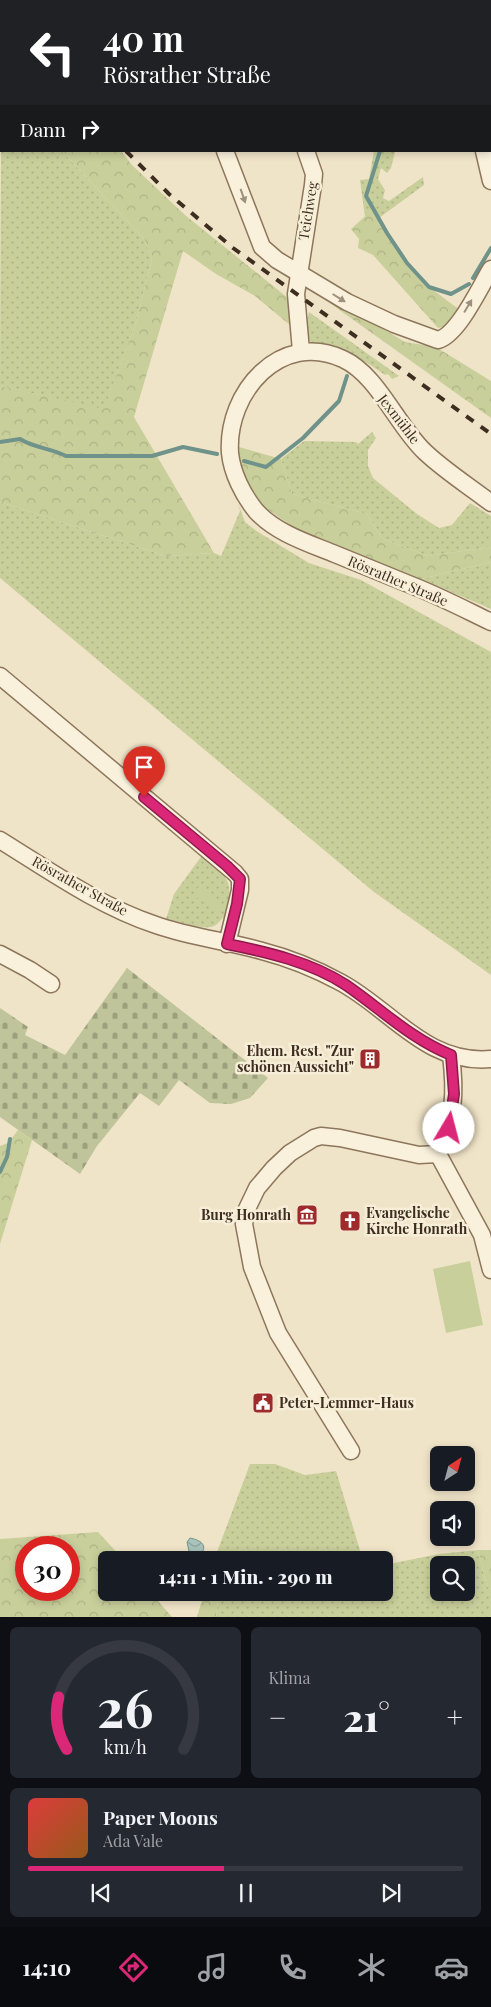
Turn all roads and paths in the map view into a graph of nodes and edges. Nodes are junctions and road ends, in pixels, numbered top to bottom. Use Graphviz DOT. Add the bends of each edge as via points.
graph roads {
  1 [pos="225,152"];
  2 [pos="306,152"];
  3 [pos="484,152"];
  4 [pos="491,181"];
  5 [pos="491,269"];
  6 [pos="298,272"];
  7 [pos="301,351"];
  8 [pos="491,503"];
  9 [pos="304,541"];
  10 [pos="491,622"];
  11 [pos="0,676"];
  12 [pos="0,840"];
  13 [pos="227,944"];
  14 [pos="0,954"];
  15 [pos="51,984"];
  16 [pos="451,1055"];
  17 [pos="491,1059"];
  18 [pos="438,1154"];
  19 [pos="491,1270"];
  20 [pos="352,1451"];
  1 -- 6 [label="street, one-way" via="262,247"];
  2 -- 6 [label="street, Teichweg" via="314,185"];
  3 -- 4 [label="street"];
  6 -- 5 [label="street, one-way" via="347,302 438,340 455,329"];
  6 -- 7 [label="street" via="296,294"];
  7 -- 8 [label="street, Jexmühle" via="333,355 355,367 366,376 425,452"];
  7 -- 9 [label="street, Jexmühle" via="264,369 245,394 234,421 230,452 242,491 256,511 272,524"];
  9 -- 10 [label="street, Rösrather Straße" via="419,588"];
  11 -- 13 [label="street" via="235,873 240,879 240,890"];
  12 -- 13 [label="street, Rösrather Straße" via="126,914 157,926"];
  13 -- 16 [label="street, Rösrather Straße" via="303,964 339,981 420,1040"];
  14 -- 15 [label="street"];
  16 -- 17 [label="street, Rösrather Straße" via="471,1060"];
  16 -- 18 [label="street" via="454,1094 449,1128"];
  18 -- 19 [label="street" via="482,1235"];
  18 -- 20 [label="street" via="419,1155 340,1138 314,1138 290,1152 274,1168 257,1188 246,1211 244,1224 252,1267 278,1333"];
}
